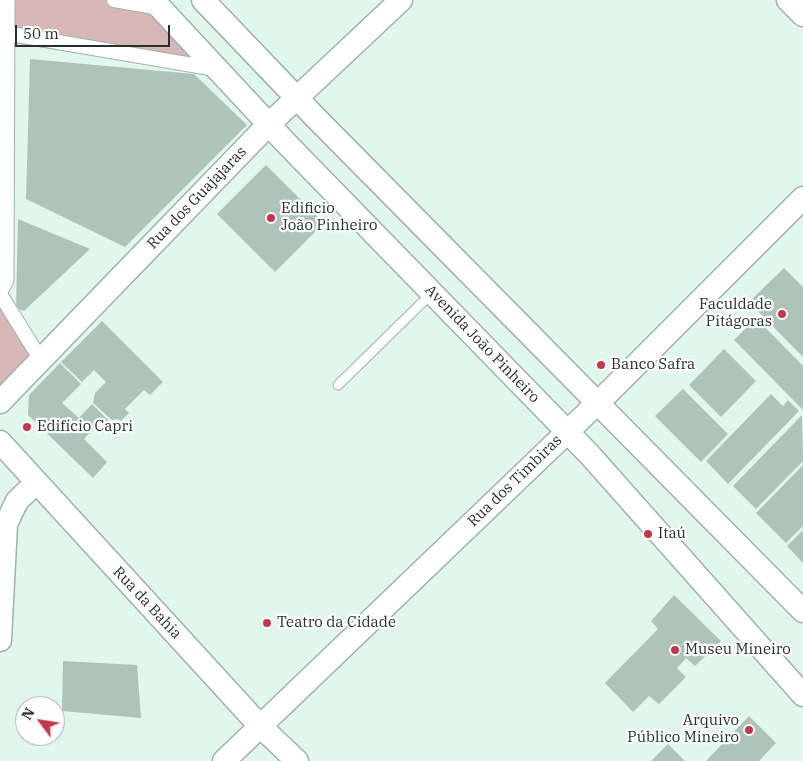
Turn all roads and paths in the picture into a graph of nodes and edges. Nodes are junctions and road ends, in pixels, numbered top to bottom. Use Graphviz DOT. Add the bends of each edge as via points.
graph roads {
  1 [pos="5,0"];
  2 [pos="114,0"];
  3 [pos="203,0"];
  4 [pos="401,0"];
  5 [pos="788,0"];
  6 [pos="157,4"];
  7 [pos="803,16"];
  8 [pos="5,33"];
  9 [pos="218,69"];
  10 [pos="296,98"];
  11 [pos="268,124"];
  12 [pos="803,198"];
  13 [pos="0,287"];
  14 [pos="432,293"];
  15 [pos="0,294"];
  16 [pos="41,360"];
  17 [pos="338,385"];
  18 [pos="0,402"];
  19 [pos="598,402"];
  20 [pos="567,431"];
  21 [pos="0,442"];
  22 [pos="36,483"];
  23 [pos="803,611"];
  24 [pos="0,640"];
  25 [pos="803,695"];
  26 [pos="260,726"];
  27 [pos="224,761"];
  28 [pos="297,761"];
  1 -- 8 [label="street"];
  2 -- 6 [label="street"];
  3 -- 10 [label="street"];
  4 -- 10 [label="street, Rua dos Guajajaras"];
  5 -- 7 [label="street"];
  6 -- 9 [label="street, Avenida João Pinheiro"];
  8 -- 9 [label="street"];
  8 -- 13 [label="street" via="4,280"];
  9 -- 11 [label="street, Avenida João Pinheiro"];
  10 -- 11 [label="street, Rua dos Guajajaras"];
  10 -- 19 [label="street"];
  11 -- 14 [label="street, Avenida João Pinheiro"];
  11 -- 16 [label="street, Rua dos Guajajaras"];
  12 -- 19 [label="street, Rua dos Timbiras"];
  14 -- 17 [label="lane"];
  14 -- 20 [label="street, Avenida João Pinheiro"];
  15 -- 16 [label="street"];
  16 -- 18 [label="street, Rua dos Guajajaras"];
  19 -- 20 [label="street, Rua dos Timbiras"];
  19 -- 23 [label="street"];
  20 -- 25 [label="street, Avenida João Pinheiro"];
  20 -- 26 [label="street, Rua dos Timbiras"];
  21 -- 22 [label="street, Rua da Bahia"];
  22 -- 24 [label="street" via="17,501 6,524"];
  22 -- 26 [label="street, Rua da Bahia"];
  26 -- 27 [label="street, Rua dos Timbiras"];
  26 -- 28 [label="street, Rua da Bahia"];
}
